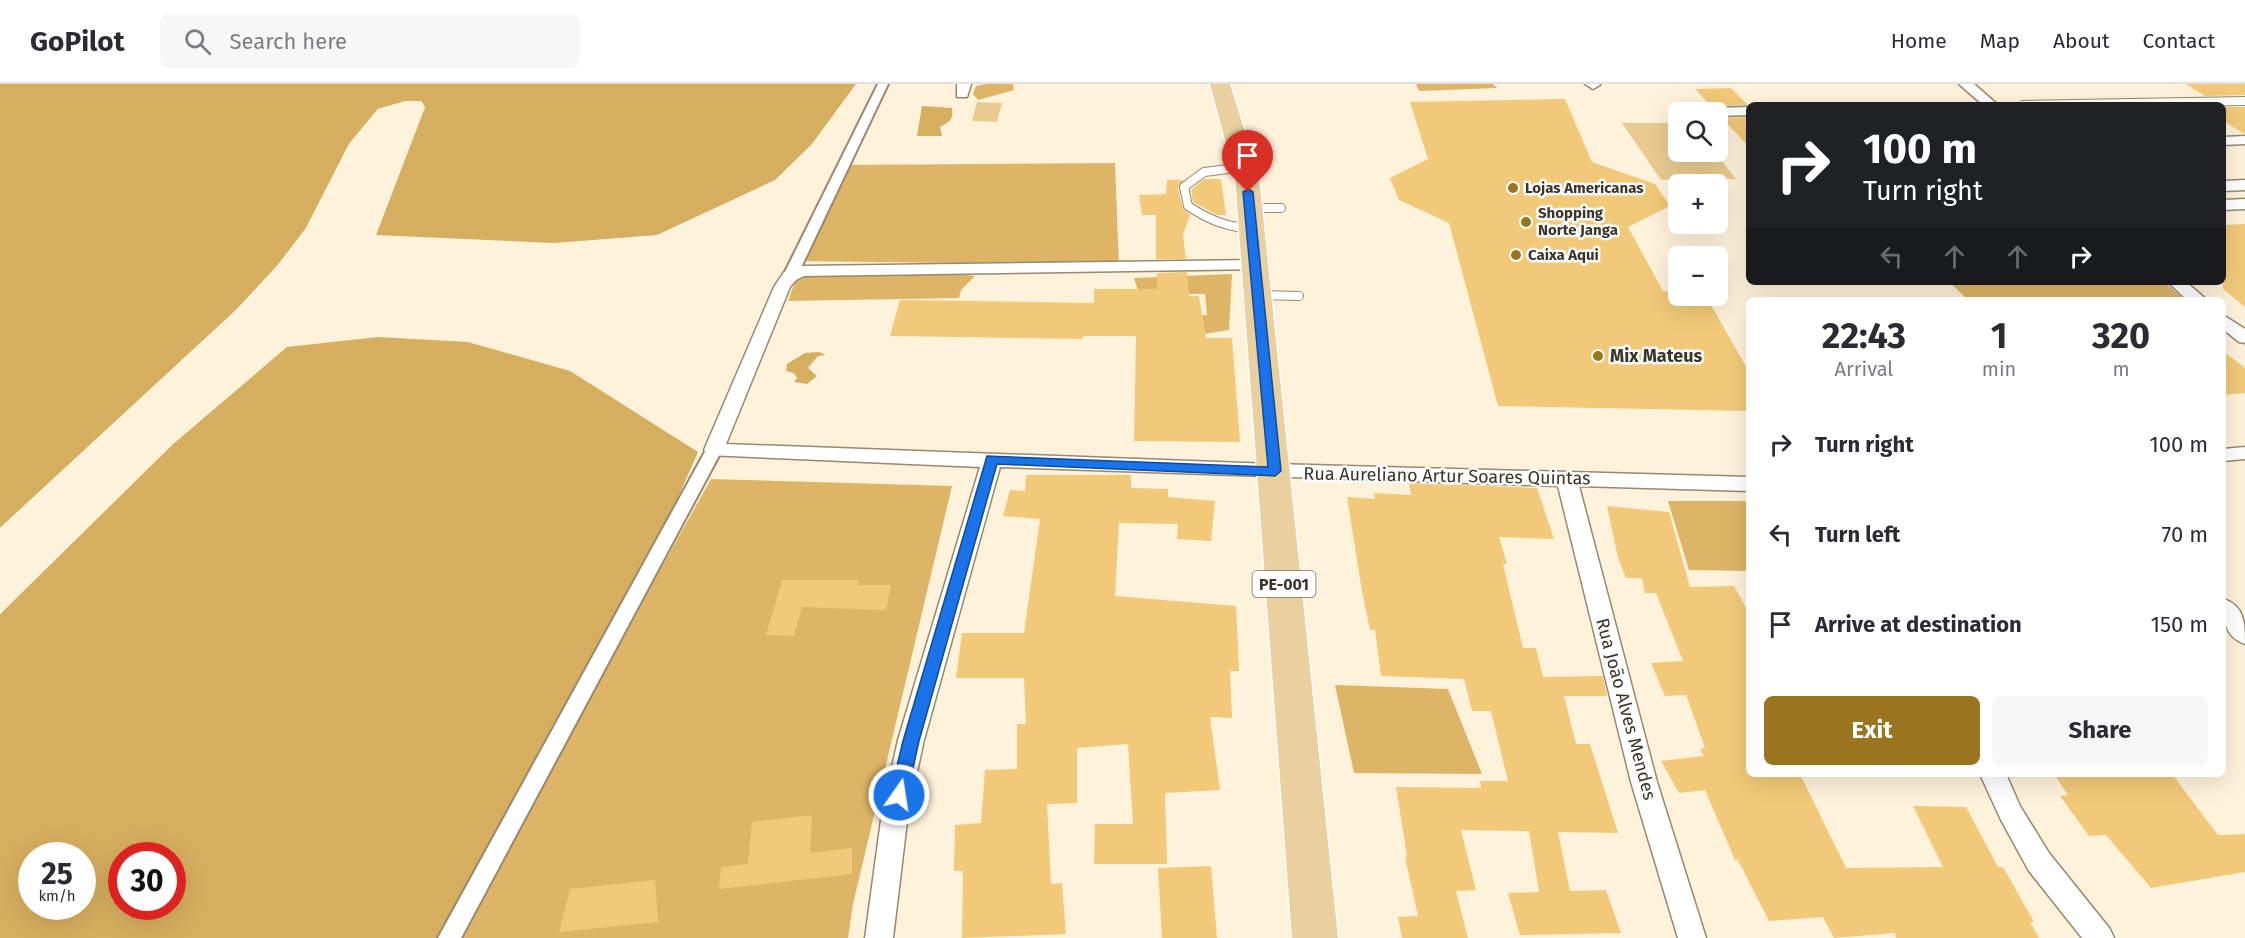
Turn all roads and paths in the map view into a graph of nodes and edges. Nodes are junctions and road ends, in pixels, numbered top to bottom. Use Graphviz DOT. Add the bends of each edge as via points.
graph roads {
  1 [pos="883,84"];
  2 [pos="1220,84"];
  3 [pos="1966,84"];
  4 [pos="2245,101"];
  5 [pos="1987,102"];
  6 [pos="2190,102"];
  7 [pos="1746,111"];
  8 [pos="1728,112"];
  9 [pos="2245,140"];
  10 [pos="2226,141"];
  11 [pos="1244,167"];
  12 [pos="2245,185"];
  13 [pos="2226,186"];
  14 [pos="2245,204"];
  15 [pos="2226,205"];
  16 [pos="1281,208"];
  17 [pos="1251,219"];
  18 [pos="790,276"];
  19 [pos="1258,280"];
  20 [pos="2180,285"];
  21 [pos="1299,296"];
  22 [pos="2194,297"];
  23 [pos="2226,322"];
  24 [pos="2245,338"];
  25 [pos="714,450"];
  26 [pos="2245,453"];
  27 [pos="2226,455"];
  28 [pos="992,459"];
  29 [pos="1275,471"];
  30 [pos="1567,479"];
  31 [pos="1746,484"];
  32 [pos="2226,611"];
  33 [pos="2245,636"];
  34 [pos="1994,777"];
  35 [pos="449,938"];
  36 [pos="879,938"];
  37 [pos="1315,938"];
  38 [pos="1692,938"];
  39 [pos="2100,938"];
  1 -- 18 [label="street"];
  2 -- 11 [label="main road, PE-001"];
  3 -- 5 [label="street"];
  4 -- 6 [label="lane"];
  7 -- 8 [label="street"];
  9 -- 10 [label="street"];
  11 -- 17 [label="main road, PE-001"];
  11 -- 17 [label="lane" via="1196,174 1184,187 1188,206 1213,223 1232,228"];
  12 -- 13 [label="street"];
  14 -- 15 [label="street"];
  16 -- 17 [label="lane"];
  17 -- 19 [label="main road, PE-001"];
  18 -- 19 [label="street" via="823,269"];
  18 -- 25 [label="street"];
  19 -- 21 [label="lane"];
  19 -- 29 [label="main road, PE-001"];
  20 -- 22 [label="street"];
  23 -- 24 [label="street"];
  25 -- 28 [label="street, Rua Aureliano Artur Soares Quintas"];
  25 -- 35 [label="street"];
  26 -- 27 [label="street"];
  28 -- 29 [label="street, Rua Aureliano Artur Soares Quintas"];
  28 -- 36 [label="street" via="911,741 895,813"];
  29 -- 30 [label="street, Rua Aureliano Artur Soares Quintas"];
  29 -- 37 [label="main road, PE-001"];
  30 -- 31 [label="street, Rua Aureliano Artur Soares Quintas"];
  30 -- 38 [label="street, Rua João Alves Mendes" via="1644,782"];
  32 -- 33 [label="street"];
  34 -- 39 [label="street" via="2039,862"];
}
